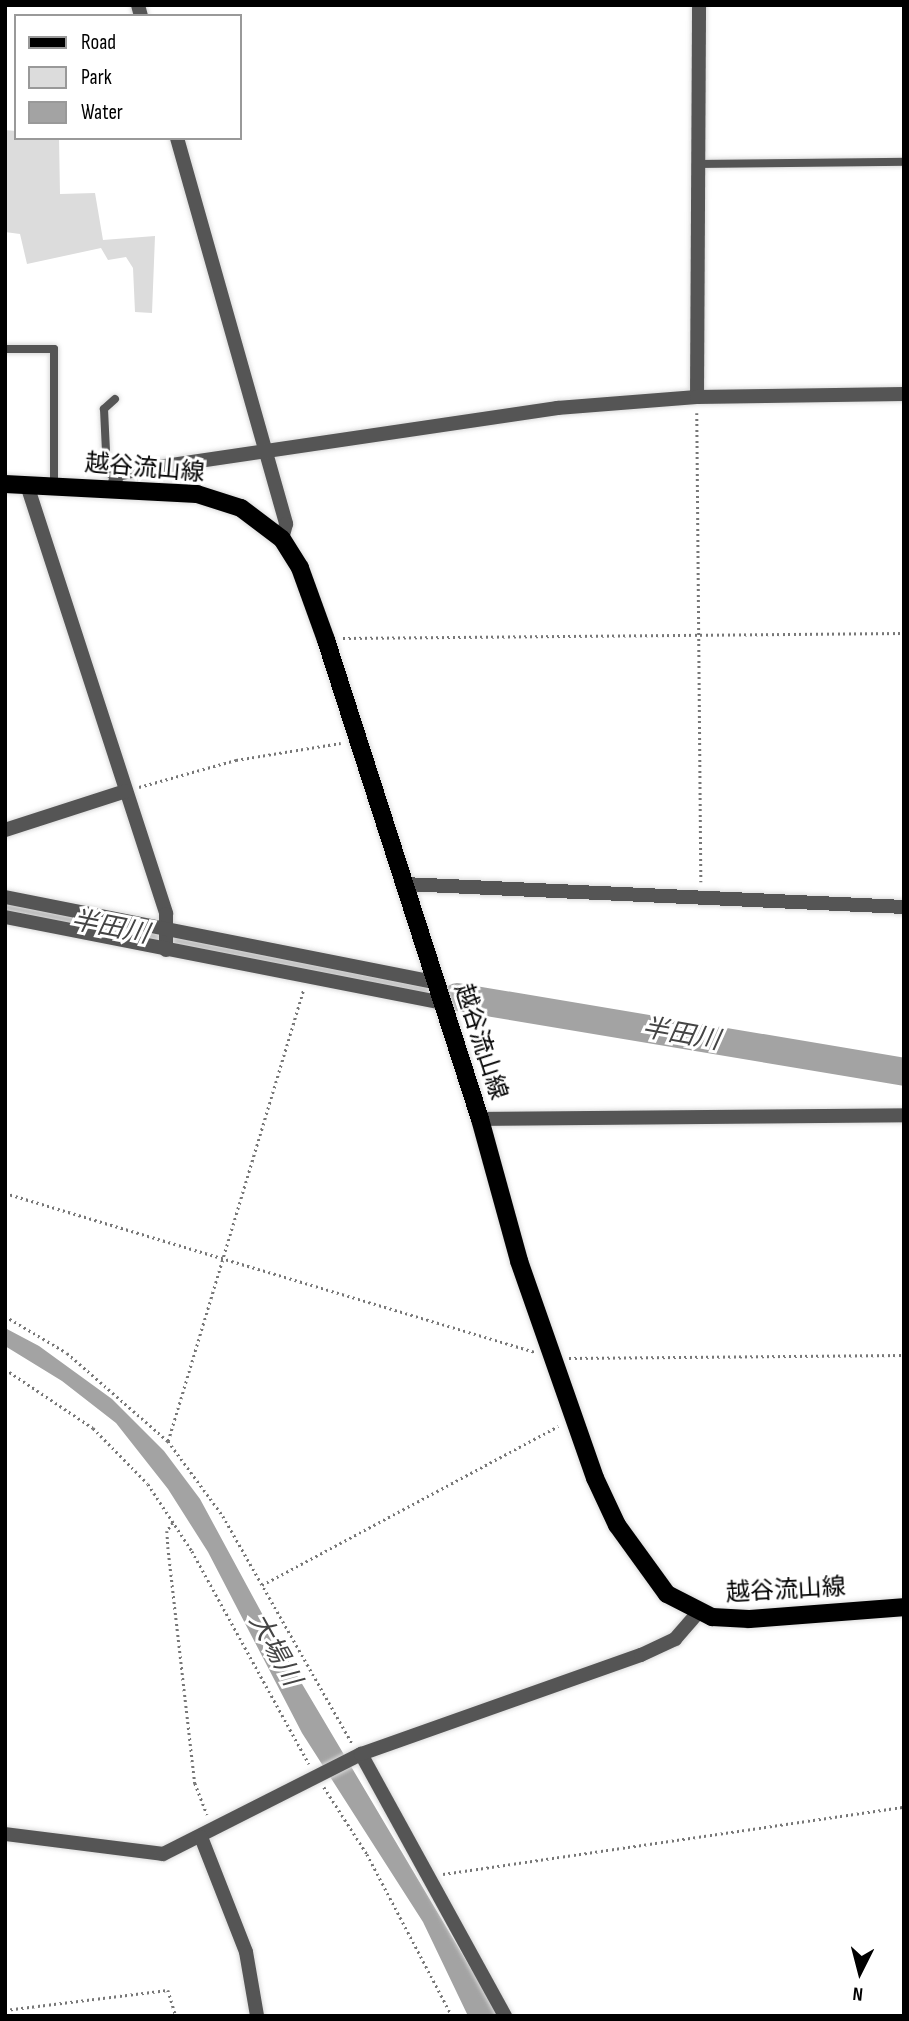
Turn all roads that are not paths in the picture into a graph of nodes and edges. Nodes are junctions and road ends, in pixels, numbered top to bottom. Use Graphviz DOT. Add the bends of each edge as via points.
graph roads {
  1 [pos="699,5"];
  2 [pos="178,140"];
  3 [pos="904,162"];
  4 [pos="700,164"];
  5 [pos="5,349"];
  6 [pos="904,394"];
  7 [pos="697,397"];
  8 [pos="115,399"];
  9 [pos="262,453"];
  10 [pos="114,482"];
  11 [pos="5,485"];
  12 [pos="27,485"];
  13 [pos="54,486"];
  14 [pos="282,539"];
  15 [pos="126,791"];
  16 [pos="5,830"];
  17 [pos="404,884"];
  18 [pos="5,898"];
  19 [pos="904,907"];
  20 [pos="5,918"];
  21 [pos="167,940"];
  22 [pos="436,982"];
  23 [pos="443,1003"];
  24 [pos="904,1115"];
  25 [pos="480,1119"];
  26 [pos="904,1607"];
  27 [pos="698,1613"];
  28 [pos="357,1756"];
  29 [pos="5,1834"];
  30 [pos="207,1834"];
  31 [pos="257,2016"];
  32 [pos="505,2016"];
  1 -- 4 [label="street"];
  2 -- 9 [label="street"];
  3 -- 4 [label="lane"];
  4 -- 7 [label="street"];
  5 -- 13 [label="lane" via="54,349"];
  6 -- 7 [label="street"];
  7 -- 9 [label="street" via="557,408"];
  8 -- 10 [label="lane" via="104,409 107,472"];
  9 -- 10 [label="street"];
  9 -- 14 [label="street" via="286,524"];
  10 -- 13 [label="main road, 越谷流山線"];
  10 -- 14 [label="main road, 越谷流山線" via="218,500 256,517"];
  11 -- 12 [label="main road, 越谷流山線"];
  12 -- 13 [label="main road, 越谷流山線"];
  12 -- 15 [label="street"];
  14 -- 17 [label="main road, 越谷流山線" via="300,568 326,640"];
  15 -- 16 [label="street"];
  15 -- 21 [label="street"];
  17 -- 19 [label="street"];
  17 -- 22 [label="main road, 越谷流山線"];
  18 -- 21 [label="street"];
  20 -- 21 [label="street"];
  21 -- 22 [label="street"];
  21 -- 23 [label="street" via="306,977"];
  22 -- 23 [label="main road, 越谷流山線"];
  23 -- 25 [label="main road, 越谷流山線"];
  24 -- 25 [label="street"];
  25 -- 27 [label="main road, 越谷流山線" via="519,1261 604,1500 635,1553 667,1594"];
  26 -- 27 [label="main road, 越谷流山線" via="749,1619"];
  27 -- 28 [label="street" via="675,1639 642,1655"];
  28 -- 30 [label="street"];
  28 -- 32 [label="street" via="432,1876"];
  29 -- 30 [label="street" via="163,1854"];
  30 -- 31 [label="street" via="246,1952"];
}
